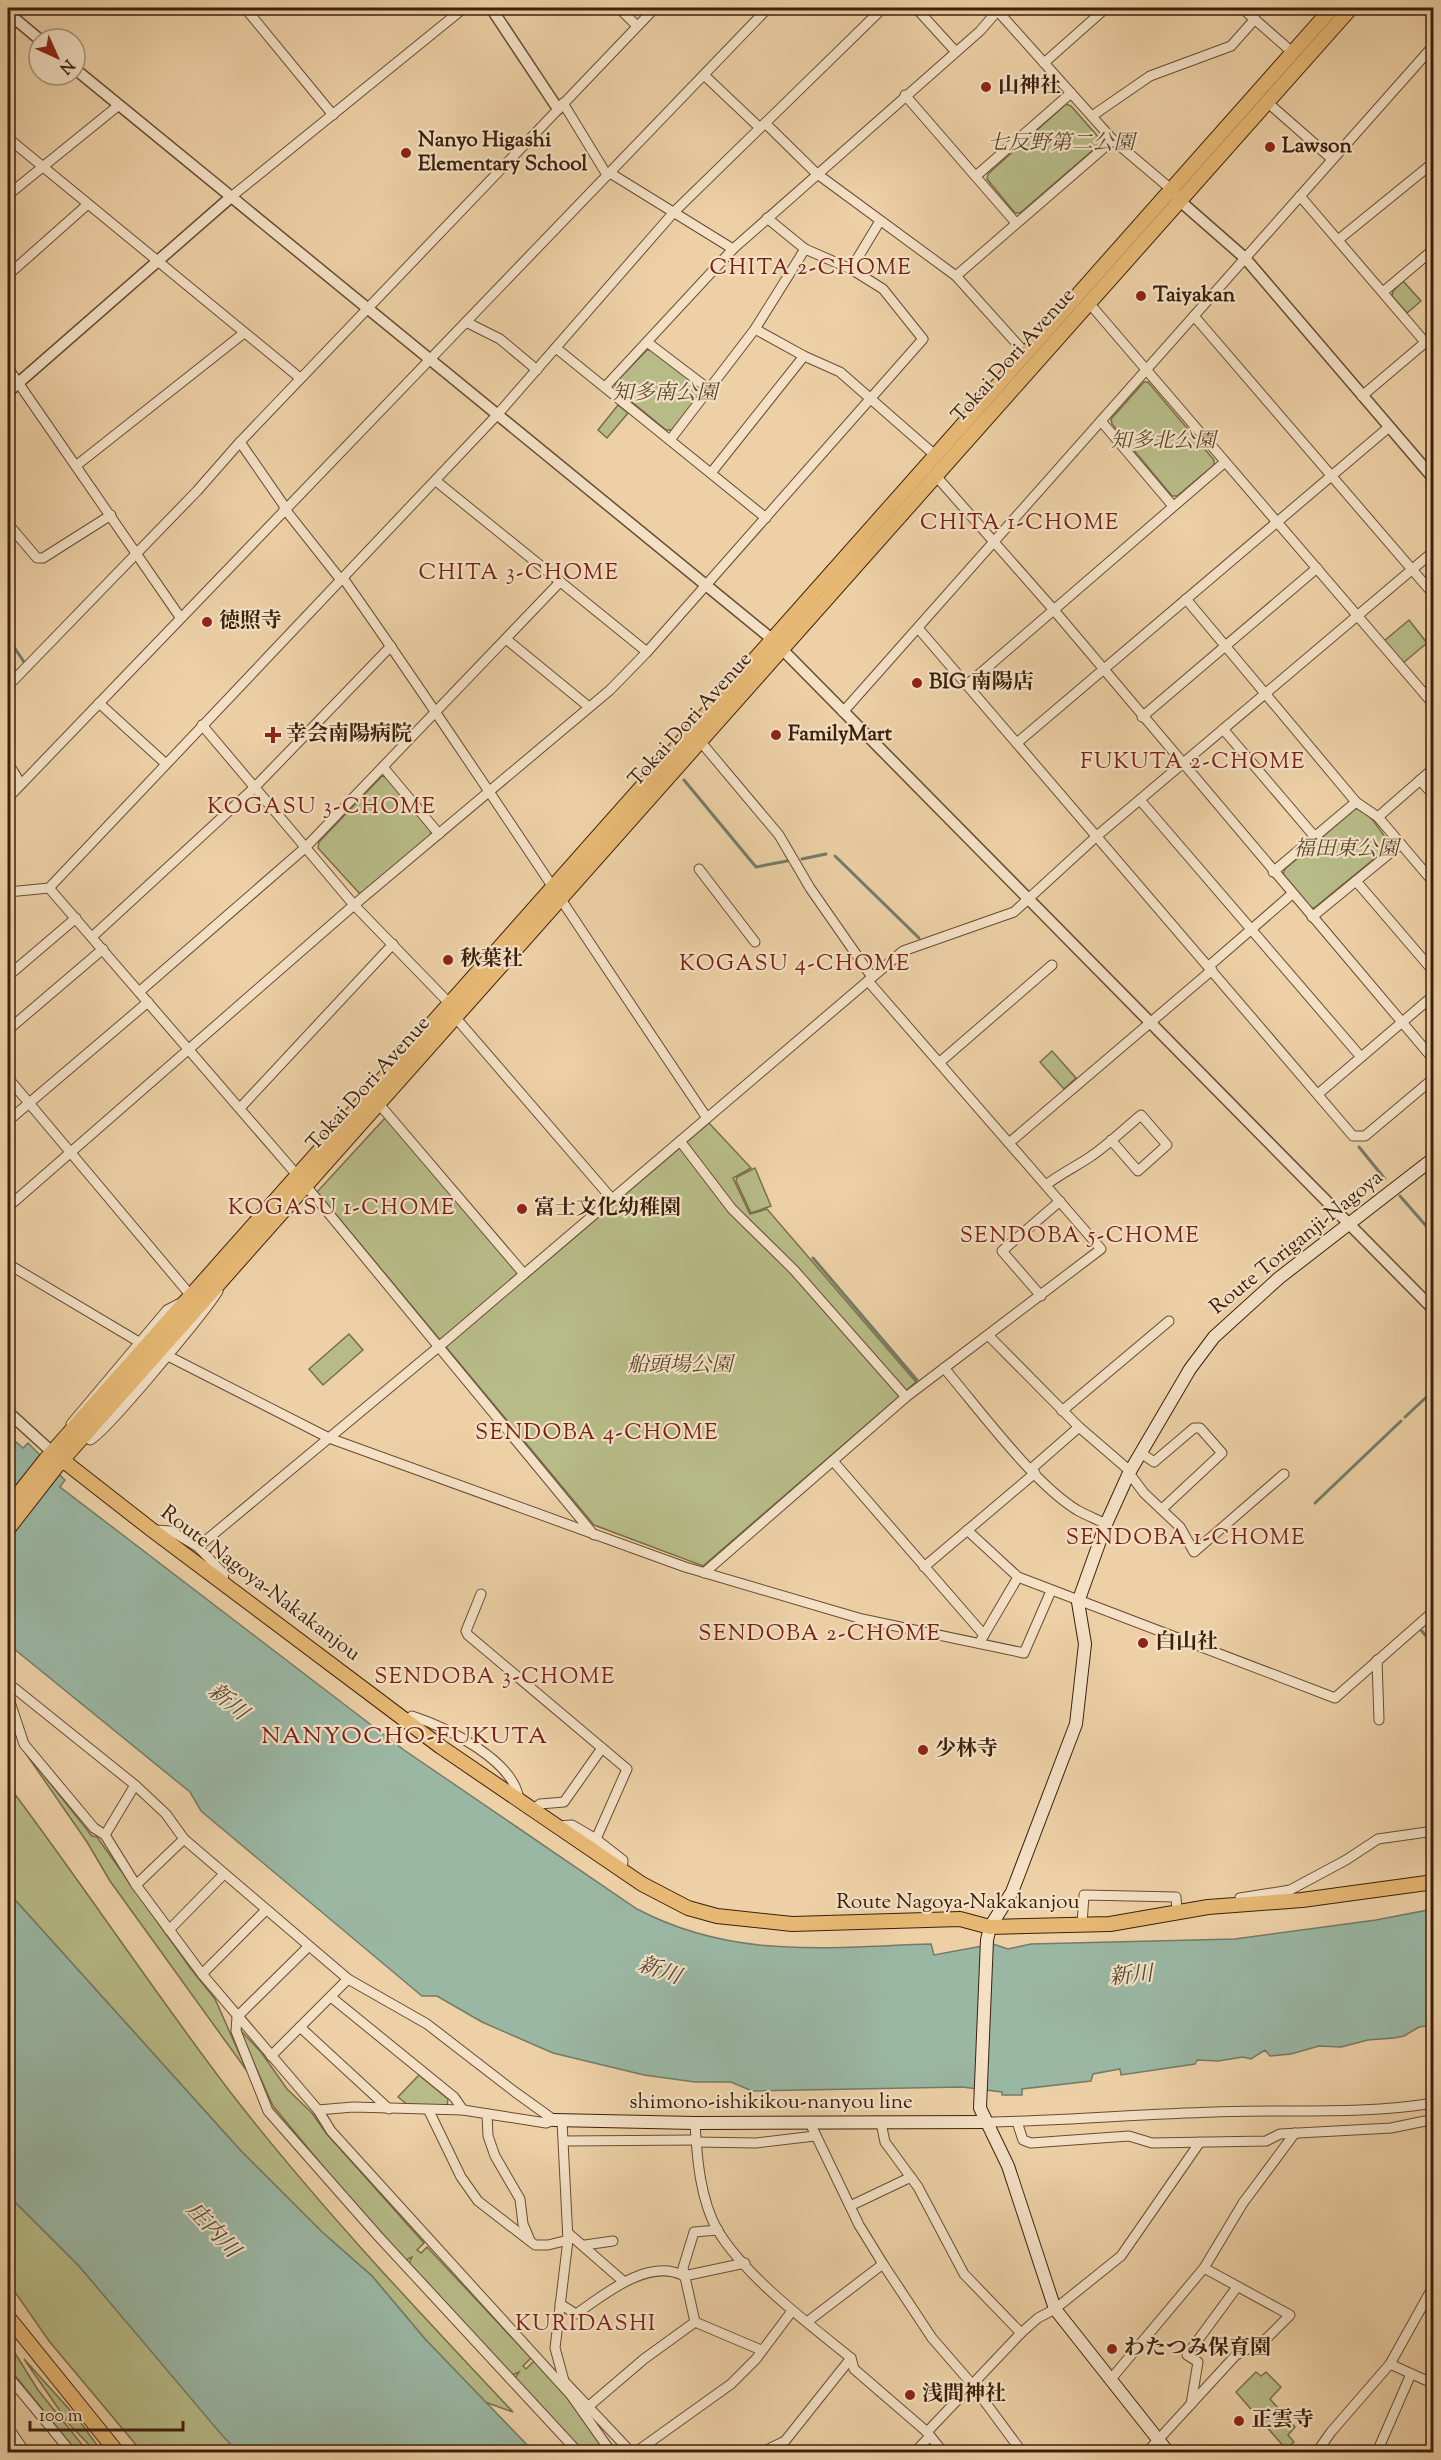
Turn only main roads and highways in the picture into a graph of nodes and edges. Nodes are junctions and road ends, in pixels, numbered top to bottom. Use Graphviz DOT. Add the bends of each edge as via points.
graph roads {
  1 [pos="1332,8"];
  2 [pos="1351,8"];
  3 [pos="1176,195"];
  4 [pos="777,645"];
  5 [pos="556,893"];
  6 [pos="1434,1158"];
  7 [pos="301,1181"];
  8 [pos="54,1459"];
  9 [pos="8,1507"];
  10 [pos="8,1529"];
  11 [pos="1434,1882"];
  12 [pos="988,1933"];
  13 [pos="558,2120"];
  14 [pos="987,2122"];
  15 [pos="8,2317"];
  16 [pos="117,2452"];
  17 [pos="1168,2452"];
  1 -- 3 [label="main road, Tokai Dori Avenue"];
  2 -- 3 [label="main road, Tokai Dori Avenue"];
  3 -- 4 [label="main road, Tokai Dori Avenue" via="936,456"];
  3 -- 4 [label="main road, Tokai Dori Avenue" via="1089,303 936,476"];
  4 -- 5 [label="main road, Tokai Dori Avenue"];
  4 -- 5 [label="main road, Tokai Dori Avenue" via="700,741"];
  5 -- 7 [label="main road, Tokai Dori Avenue" via="450,1004"];
  5 -- 7 [label="main road, Tokai Dori Avenue" via="379,1104"];
  6 -- 12 [label="main road, Route Toriganji-Nagoya" via="1240,1310 1207,1345 1129,1472 1078,1602 1085,1644 1076,1724 1012,1892"];
  7 -- 8 [label="main road, Tokai Dori Avenue" via="192,1297"];
  7 -- 8 [label="main road, Tokai Dori Avenue" via="226,1276"];
  8 -- 9 [label="main road"];
  8 -- 10 [label="main road"];
  8 -- 12 [label="main road, Route Nagoya-Nakakanjou" via="407,1721 665,1898 717,1916 792,1924 960,1919"];
  11 -- 12 [label="main road, Route Nagoya-Nakakanjou" via="1177,1911 1110,1924"];
  12 -- 14 [label="main road, Route Toriganji-Nagoya" via="980,2108"];
  13 -- 14 [label="main road, shimono-ishikikou-nanyou line"];
  14 -- 17 [label="main road, Route Toriganji-Nagoya" via="1008,2166 1055,2309"];
  15 -- 16 [label="main road"];
}
